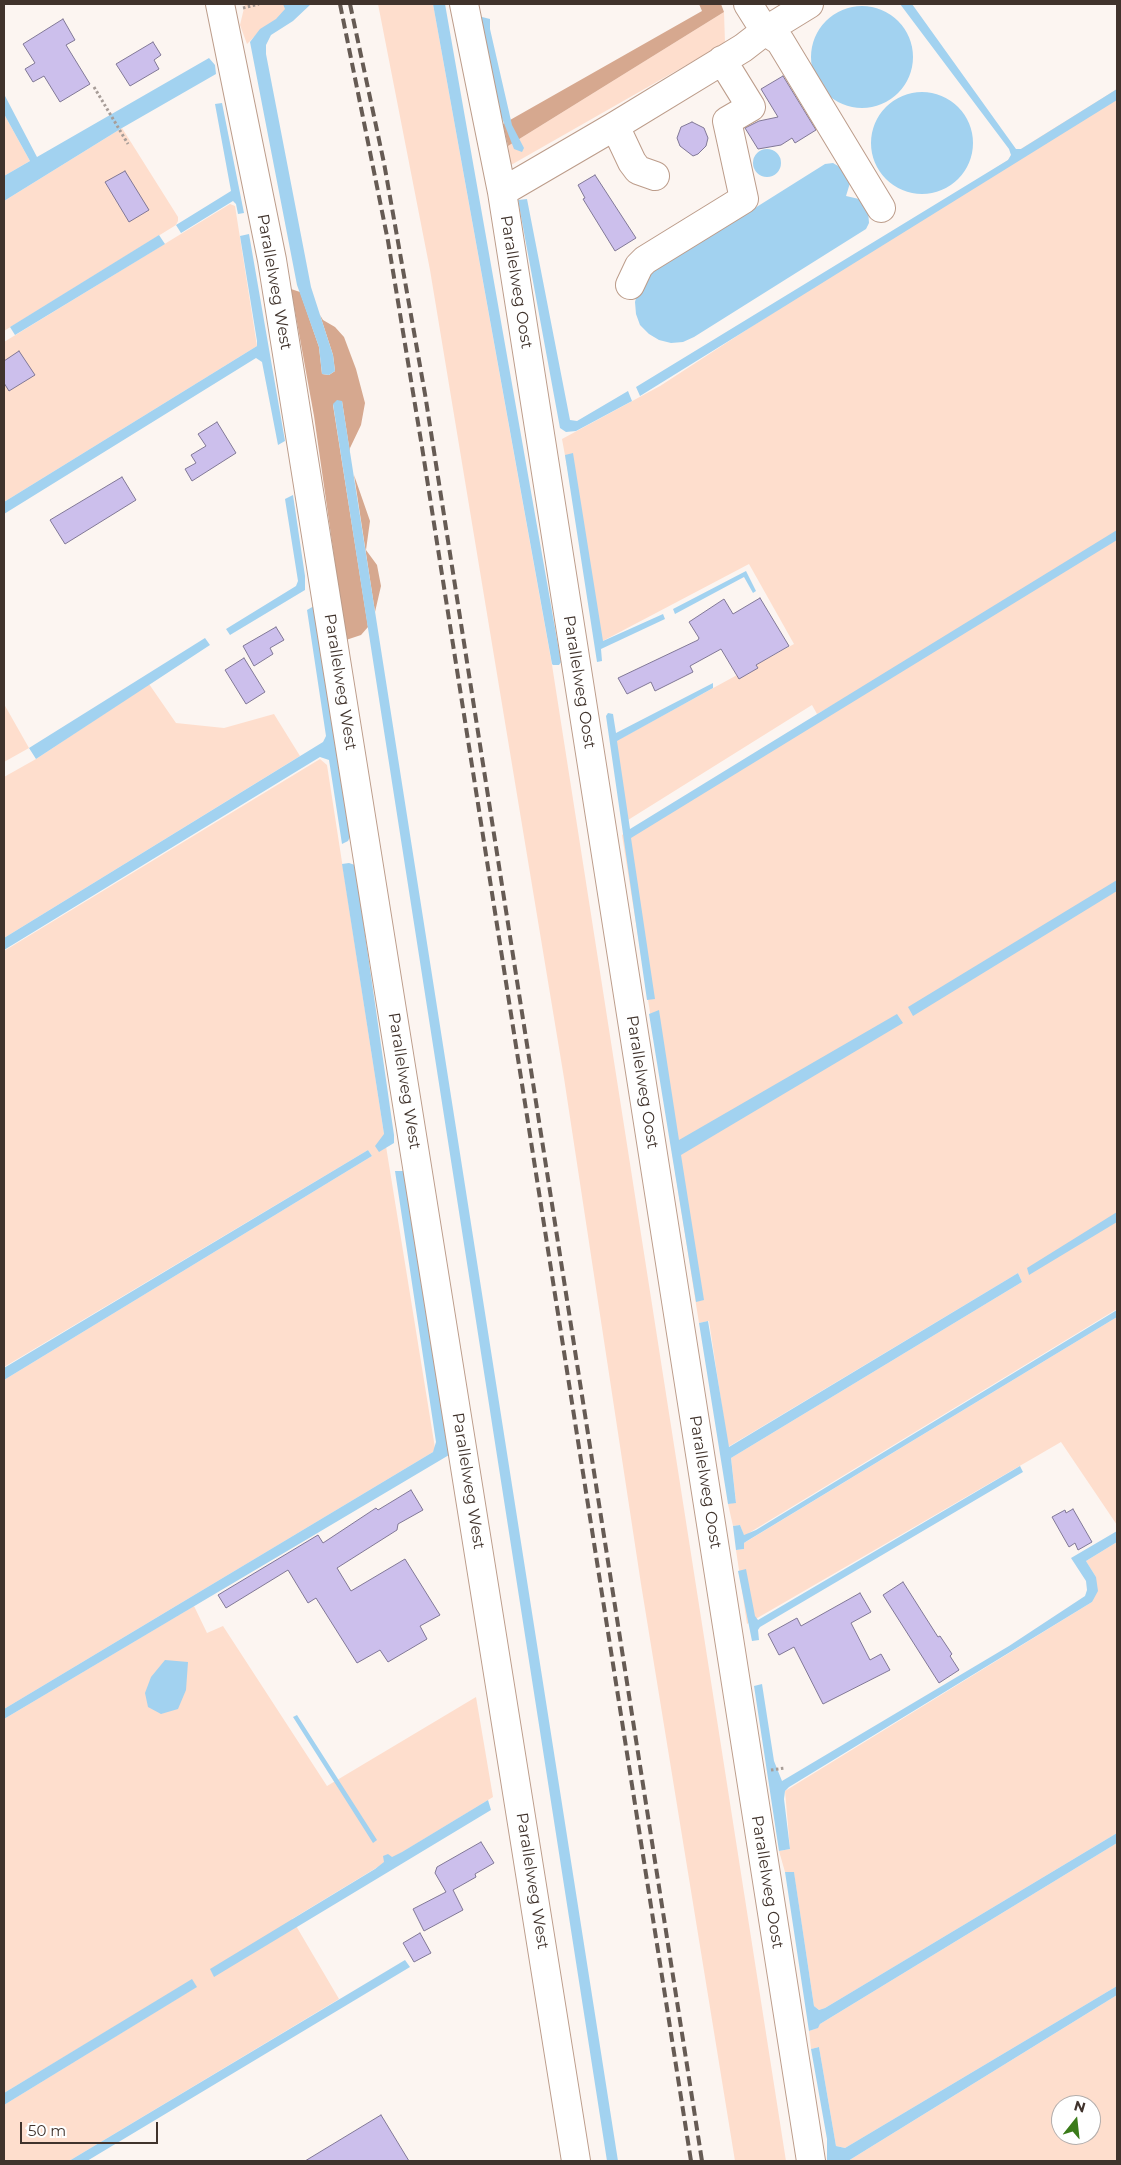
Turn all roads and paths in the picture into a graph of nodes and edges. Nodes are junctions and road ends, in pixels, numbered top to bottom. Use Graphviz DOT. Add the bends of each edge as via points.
graph roads {
  1 [pos="259,4"];
  2 [pos="464,4"];
  3 [pos="748,4"];
  4 [pos="809,4"];
  5 [pos="227,7"];
  6 [pos="765,30"];
  7 [pos="722,60"];
  8 [pos="94,87"];
  9 [pos="615,126"];
  10 [pos="128,144"];
  11 [pos="655,176"];
  12 [pos="502,192"];
  13 [pos="881,208"];
  14 [pos="630,285"];
  15 [pos="576,2161"];
  16 [pos="811,2161"];
  1 -- 5 [label="path"];
  2 -- 12 [label="street, Parallelweg Oost"];
  3 -- 6 [label="street"];
  4 -- 6 [label="street"];
  5 -- 15 [label="street, Parallelweg West" via="272,260"];
  6 -- 7 [label="street"];
  6 -- 13 [label="street" via="780,41"];
  7 -- 9 [label="street"];
  7 -- 14 [label="street" via="750,107 727,121 744,199 645,260"];
  8 -- 10 [label="path"];
  9 -- 11 [label="street" via="638,170"];
  9 -- 12 [label="street"];
  12 -- 16 [label="street, Parallelweg Oost"];
}
